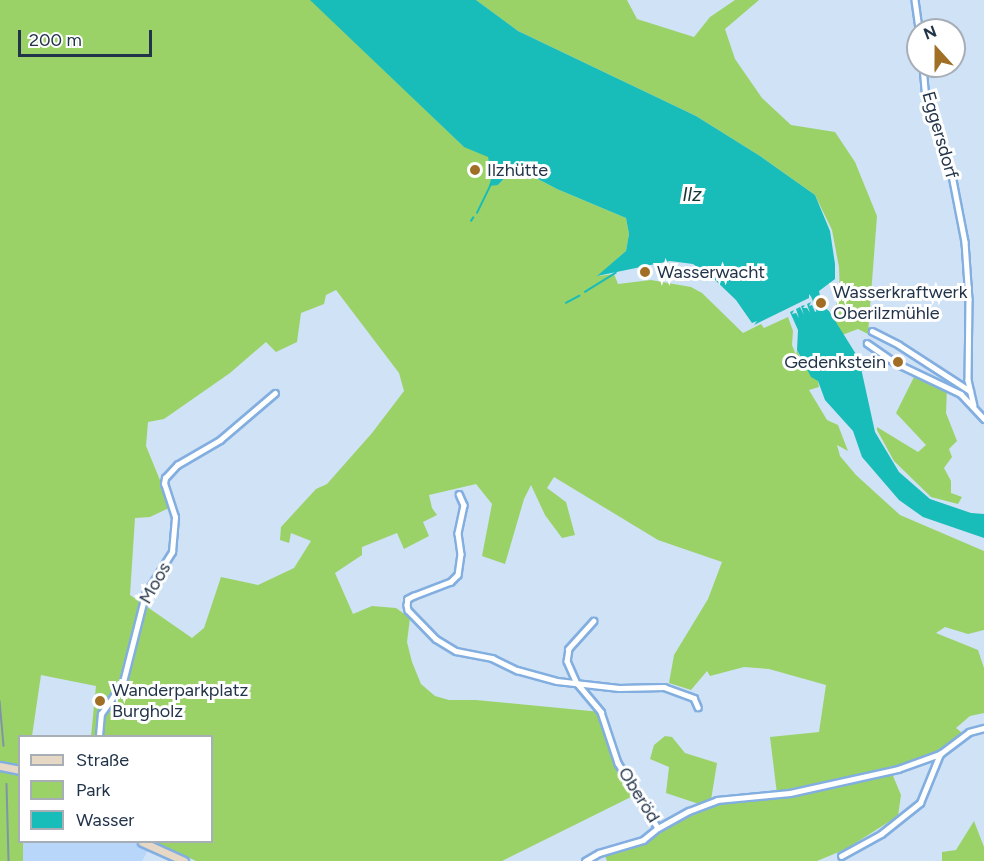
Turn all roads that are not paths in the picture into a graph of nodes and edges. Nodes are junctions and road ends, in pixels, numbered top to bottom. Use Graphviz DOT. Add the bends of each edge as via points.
graph roads {
  1 [pos="915,0"];
  2 [pos="917,18"];
  3 [pos="924,78"];
  4 [pos="872,331"];
  5 [pos="867,343"];
  6 [pos="970,391"];
  7 [pos="275,393"];
  8 [pos="974,405"];
  9 [pos="984,419"];
  10 [pos="459,494"];
  11 [pos="594,621"];
  12 [pos="577,683"];
  13 [pos="698,707"];
  14 [pos="984,728"];
  15 [pos="99,735"];
  16 [pos="940,754"];
  17 [pos="0,766"];
  18 [pos="18,770"];
  19 [pos="658,828"];
  20 [pos="144,843"];
  21 [pos="842,856"];
  22 [pos="184,861"];
  23 [pos="585,861"];
  1 -- 2 [label="street"];
  3 -- 6 [label="street, Eggersdorf" via="926,98 958,203 969,299"];
  4 -- 6 [label="street"];
  5 -- 8 [label="street" via="894,362 947,385"];
  6 -- 8 [label="street, Eggersdorf"];
  7 -- 15 [label="street, Moos" via="220,440 177,465 165,477 175,517 172,552 145,596 123,682 101,714"];
  8 -- 9 [label="street"];
  10 -- 12 [label="street" via="464,505 458,533 458,575 451,582 408,599 408,610 446,647 492,658 537,676"];
  11 -- 12 [label="street" via="566,656"];
  12 -- 13 [label="street" via="619,688 664,687 694,698"];
  12 -- 19 [label="street, Oberöd" via="602,712 618,763"];
  14 -- 16 [label="street, Oberöd" via="969,732"];
  16 -- 19 [label="street, Oberöd" via="898,769 804,790 717,800"];
  16 -- 21 [label="street" via="920,803 881,834"];
  17 -- 18 [label="street"];
  19 -- 23 [label="street" via="643,840"];
  20 -- 22 [label="street"];
}
